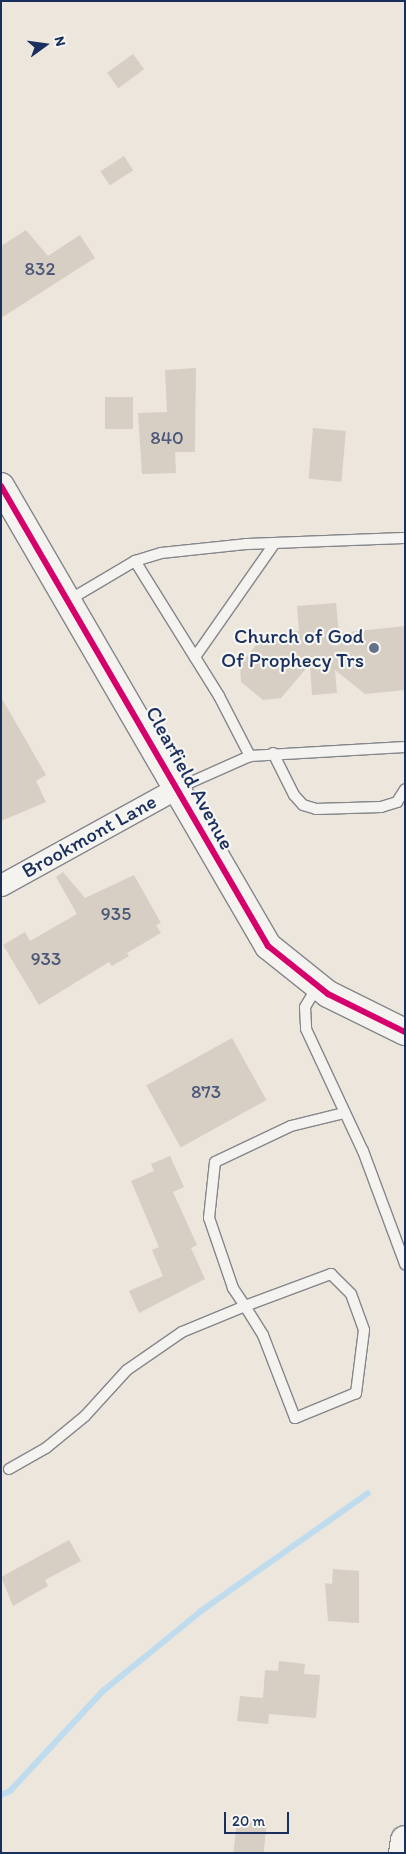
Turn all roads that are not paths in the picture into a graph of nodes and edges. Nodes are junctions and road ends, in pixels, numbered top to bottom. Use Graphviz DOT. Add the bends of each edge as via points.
graph roads {
  1 [pos="1,486"];
  2 [pos="405,538"];
  3 [pos="274,544"];
  4 [pos="135,561"];
  5 [pos="69,600"];
  6 [pos="195,657"];
  7 [pos="405,747"];
  8 [pos="273,753"];
  9 [pos="250,756"];
  10 [pos="177,788"];
  11 [pos="405,789"];
  12 [pos="1,885"];
  13 [pos="317,987"];
  14 [pos="405,1032"];
  15 [pos="344,1113"];
  16 [pos="405,1264"];
  17 [pos="245,1306"];
  18 [pos="9,1469"];
  19 [pos="405,1840"];
  20 [pos="404,1853"];
  1 -- 5 [label="street, Clearfield Avenue"];
  2 -- 3 [label="lane"];
  3 -- 4 [label="lane" via="196,548"];
  3 -- 6 [label="lane"];
  4 -- 5 [label="lane"];
  4 -- 6 [label="lane"];
  5 -- 10 [label="street, Clearfield Avenue"];
  6 -- 9 [label="lane"];
  7 -- 8 [label="lane"];
  8 -- 9 [label="lane"];
  8 -- 11 [label="lane" via="294,795 303,805 316,809 381,807 397,802"];
  9 -- 10 [label="lane"];
  10 -- 12 [label="street, Brookmont Lane"];
  10 -- 13 [label="street, Clearfield Avenue" via="268,946"];
  13 -- 14 [label="street, Clearfield Avenue"];
  13 -- 15 [label="lane" via="304,1007 303,1022"];
  15 -- 16 [label="lane" via="376,1182"];
  15 -- 17 [label="lane" via="291,1126 215,1162 209,1218 233,1288"];
  17 -- 17 [label="lane" via="263,1335 295,1418 356,1393 364,1330 351,1294 331,1274"];
  17 -- 18 [label="lane" via="182,1332 127,1370 85,1416 46,1448"];
  19 -- 20 [label="main road"];
}
